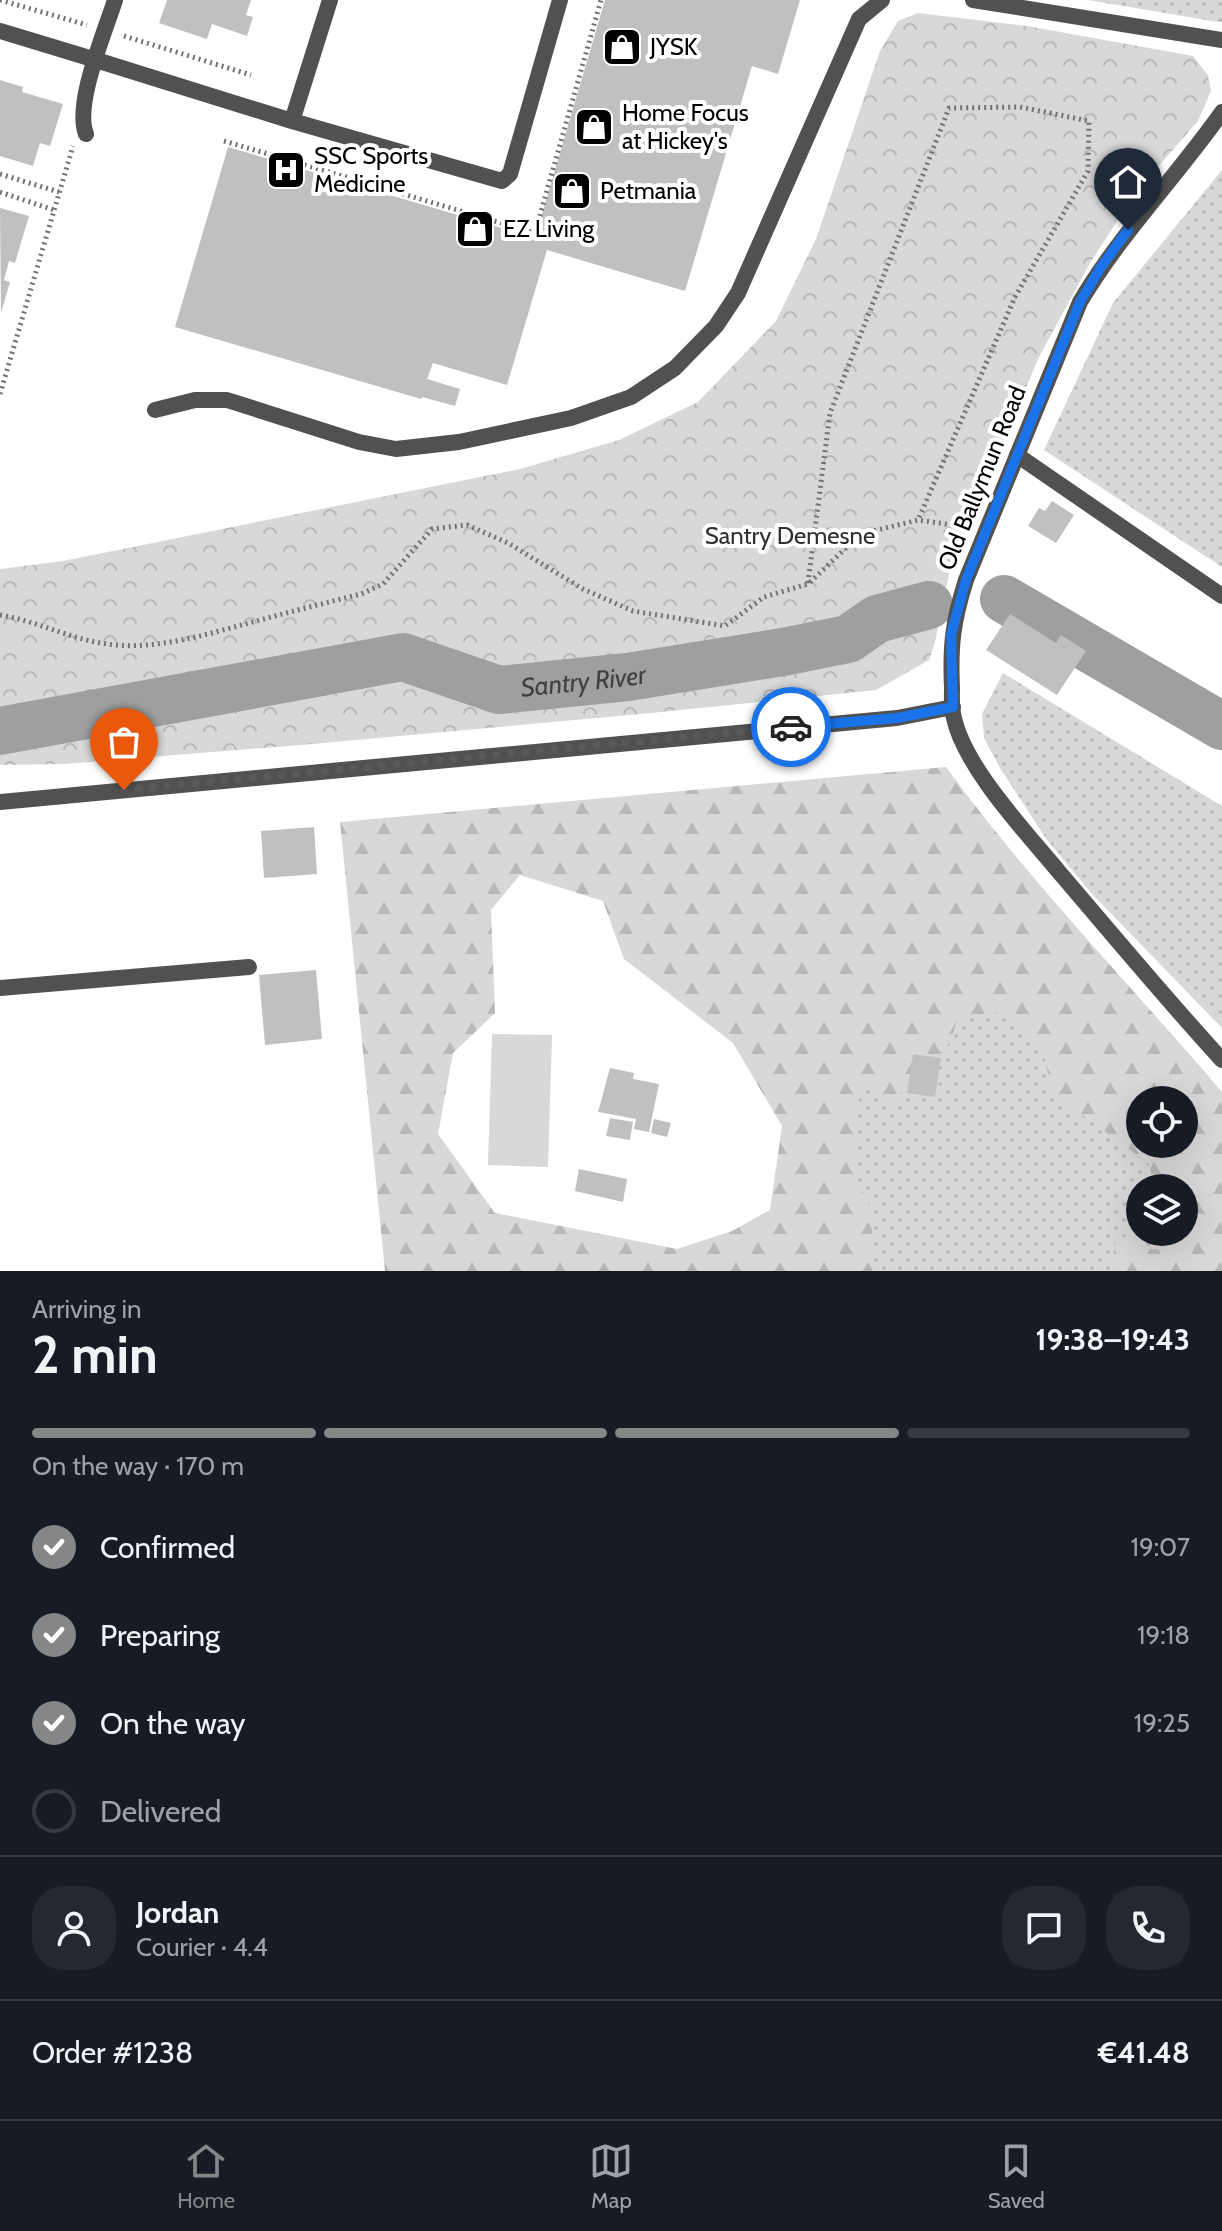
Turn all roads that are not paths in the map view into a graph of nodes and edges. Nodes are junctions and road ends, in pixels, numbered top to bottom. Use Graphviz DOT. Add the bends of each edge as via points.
graph roads {
  1 [pos="115,0"];
  2 [pos="330,0"];
  3 [pos="560,0"];
  4 [pos="882,0"];
  5 [pos="973,0"];
  6 [pos="1058,7"];
  7 [pos="0,31"];
  8 [pos="1222,40"];
  9 [pos="96,60"];
  10 [pos="1222,112"];
  11 [pos="292,121"];
  12 [pos="84,128"];
  13 [pos="155,410"];
  14 [pos="1017,455"];
  15 [pos="1222,596"];
  16 [pos="953,707"];
  17 [pos="0,802"];
  18 [pos="249,967"];
  19 [pos="0,988"];
  20 [pos="1222,1060"];
  1 -- 9 [label="street"];
  2 -- 11 [label="street"];
  3 -- 11 [label="street" via="506,179 494,180"];
  4 -- 13 [label="street" via="859,19 738,293 716,326 675,368 631,397 571,418 459,442 396,449 227,400 195,400"];
  5 -- 6 [label="street"];
  6 -- 8 [label="street"];
  7 -- 9 [label="street"];
  9 -- 11 [label="street"];
  9 -- 12 [label="street" via="84,104"];
  10 -- 14 [label="street, Old Ballymun Road" via="1142,211 1080,302"];
  14 -- 15 [label="street"];
  14 -- 16 [label="street, Old Ballymun Road" via="954,619"];
  16 -- 17 [label="street" via="897,718"];
  16 -- 20 [label="street, Old Ballymun Road" via="962,743 982,776"];
  18 -- 19 [label="street"];
}
